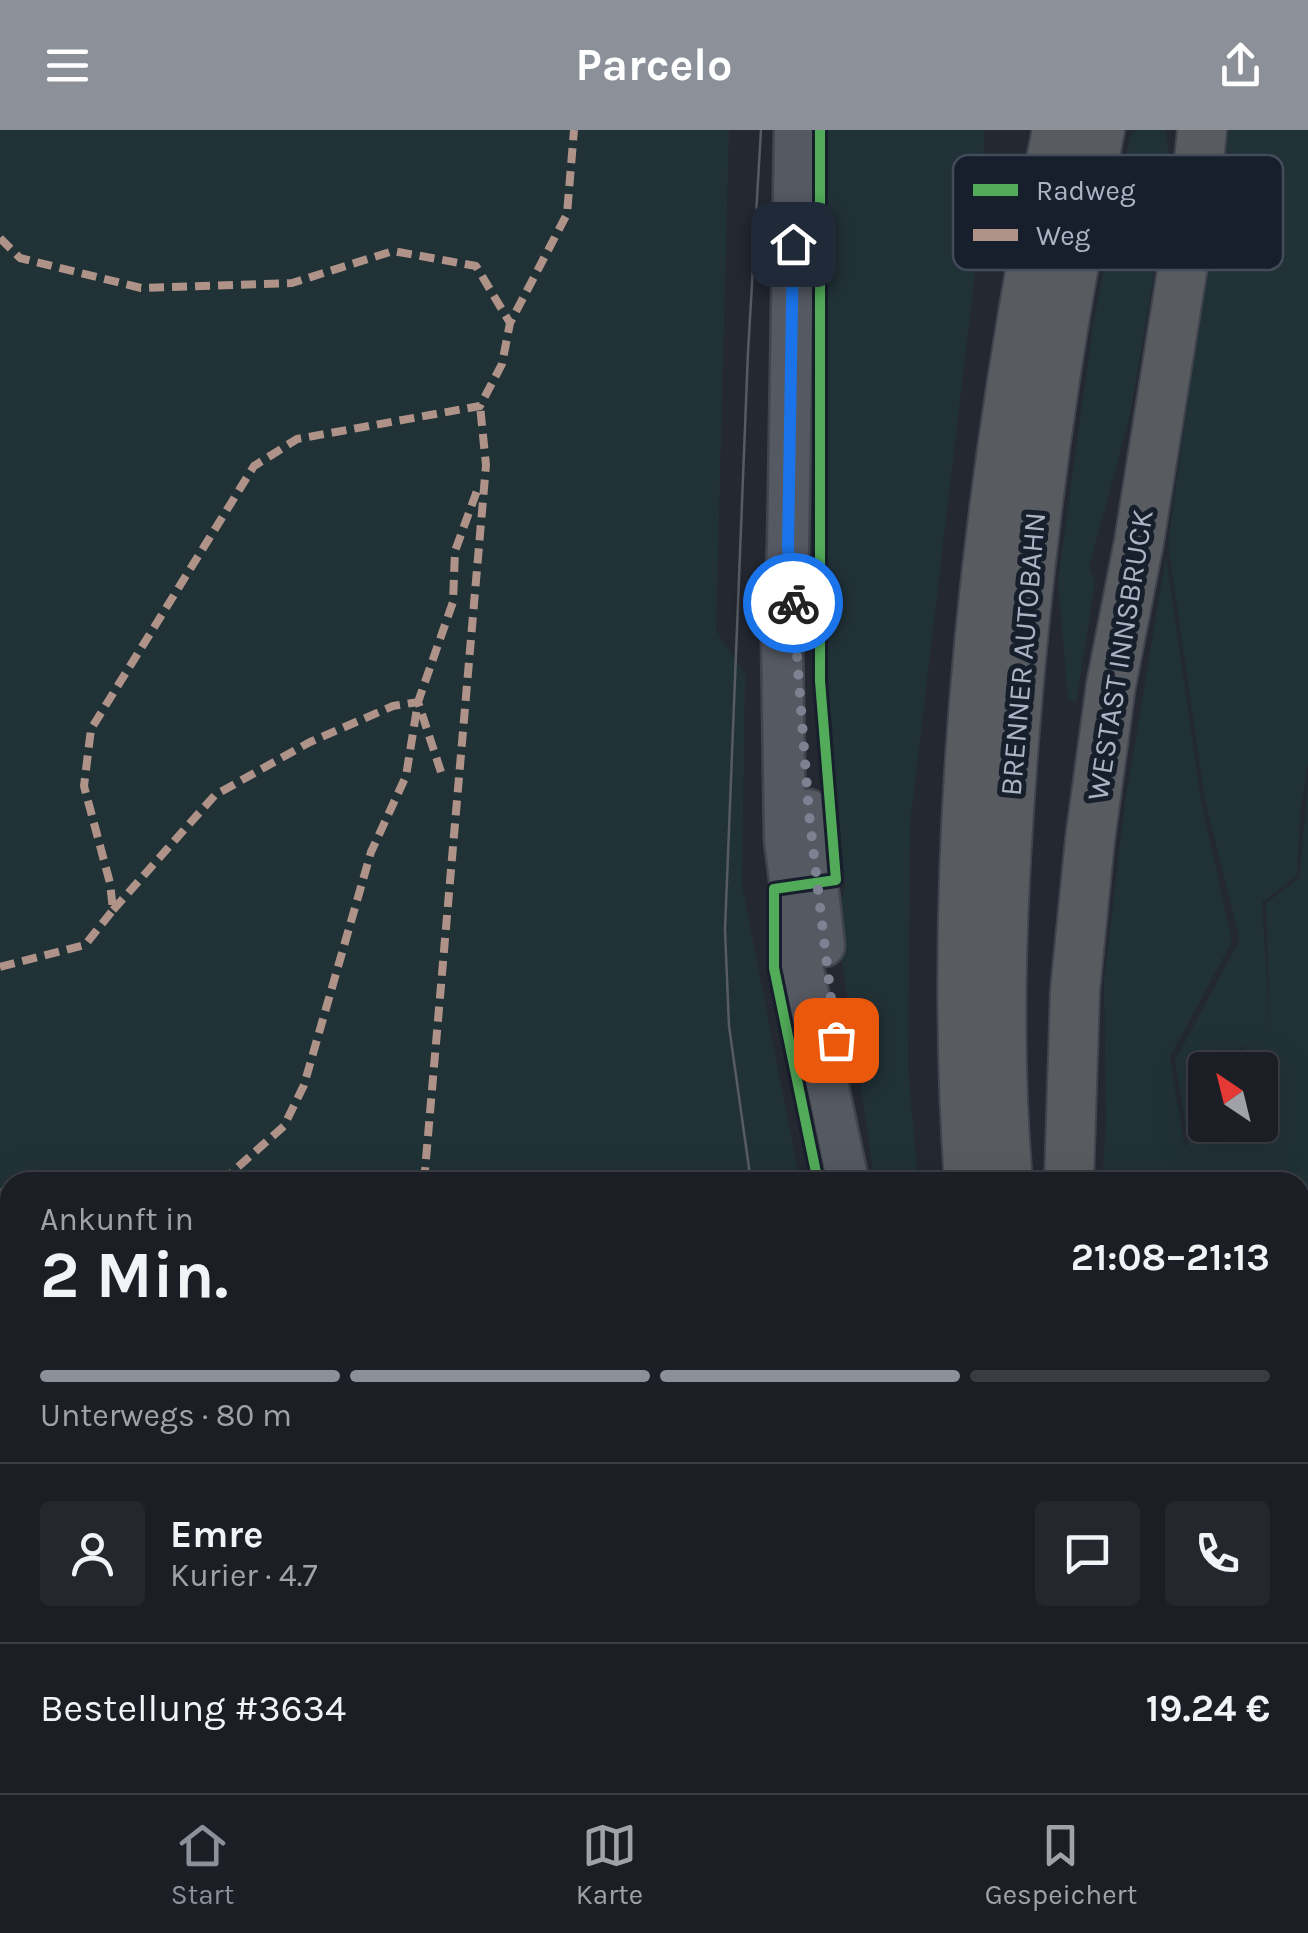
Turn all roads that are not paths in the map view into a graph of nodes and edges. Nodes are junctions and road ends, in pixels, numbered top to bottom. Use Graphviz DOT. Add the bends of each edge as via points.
graph roads {
  1 [pos="794,130"];
  2 [pos="1022,130"];
  3 [pos="1057,130"];
  4 [pos="1100,130"];
  5 [pos="1202,130"];
  6 [pos="1020,155"];
  7 [pos="1052,155"];
  8 [pos="1095,155"];
  9 [pos="1200,155"];
  10 [pos="1010,270"];
  11 [pos="1031,270"];
  12 [pos="1071,270"];
  13 [pos="1182,270"];
  14 [pos="991,543"];
  15 [pos="788,547"];
  16 [pos="846,1172"];
  17 [pos="860,1172"];
  18 [pos="969,1172"];
  19 [pos="1008,1172"];
  20 [pos="1069,1172"];
  1 -- 15 [label="main road"];
  2 -- 6 [label="highway"];
  3 -- 7 [label="highway, BRENNER AUTOBAHN"];
  4 -- 8 [label="highway, BRENNER AUTOBAHN"];
  5 -- 9 [label="highway, WESTAST INNSBRUCK"];
  10 -- 14 [label="highway"];
  11 -- 14 [label="highway, BRENNER AUTOBAHN"];
  12 -- 19 [label="highway, BRENNER AUTOBAHN" via="1023,630 1004,867"];
  13 -- 20 [label="highway, WESTAST INNSBRUCK" via="1110,685 1090,840 1074,991"];
  14 -- 18 [label="highway, BRENNER AUTOBAHN" via="965,850"];
  15 -- 16 [label="main road" via="782,652 787,871"];
  15 -- 17 [label="main road" via="830,1004"];
}
